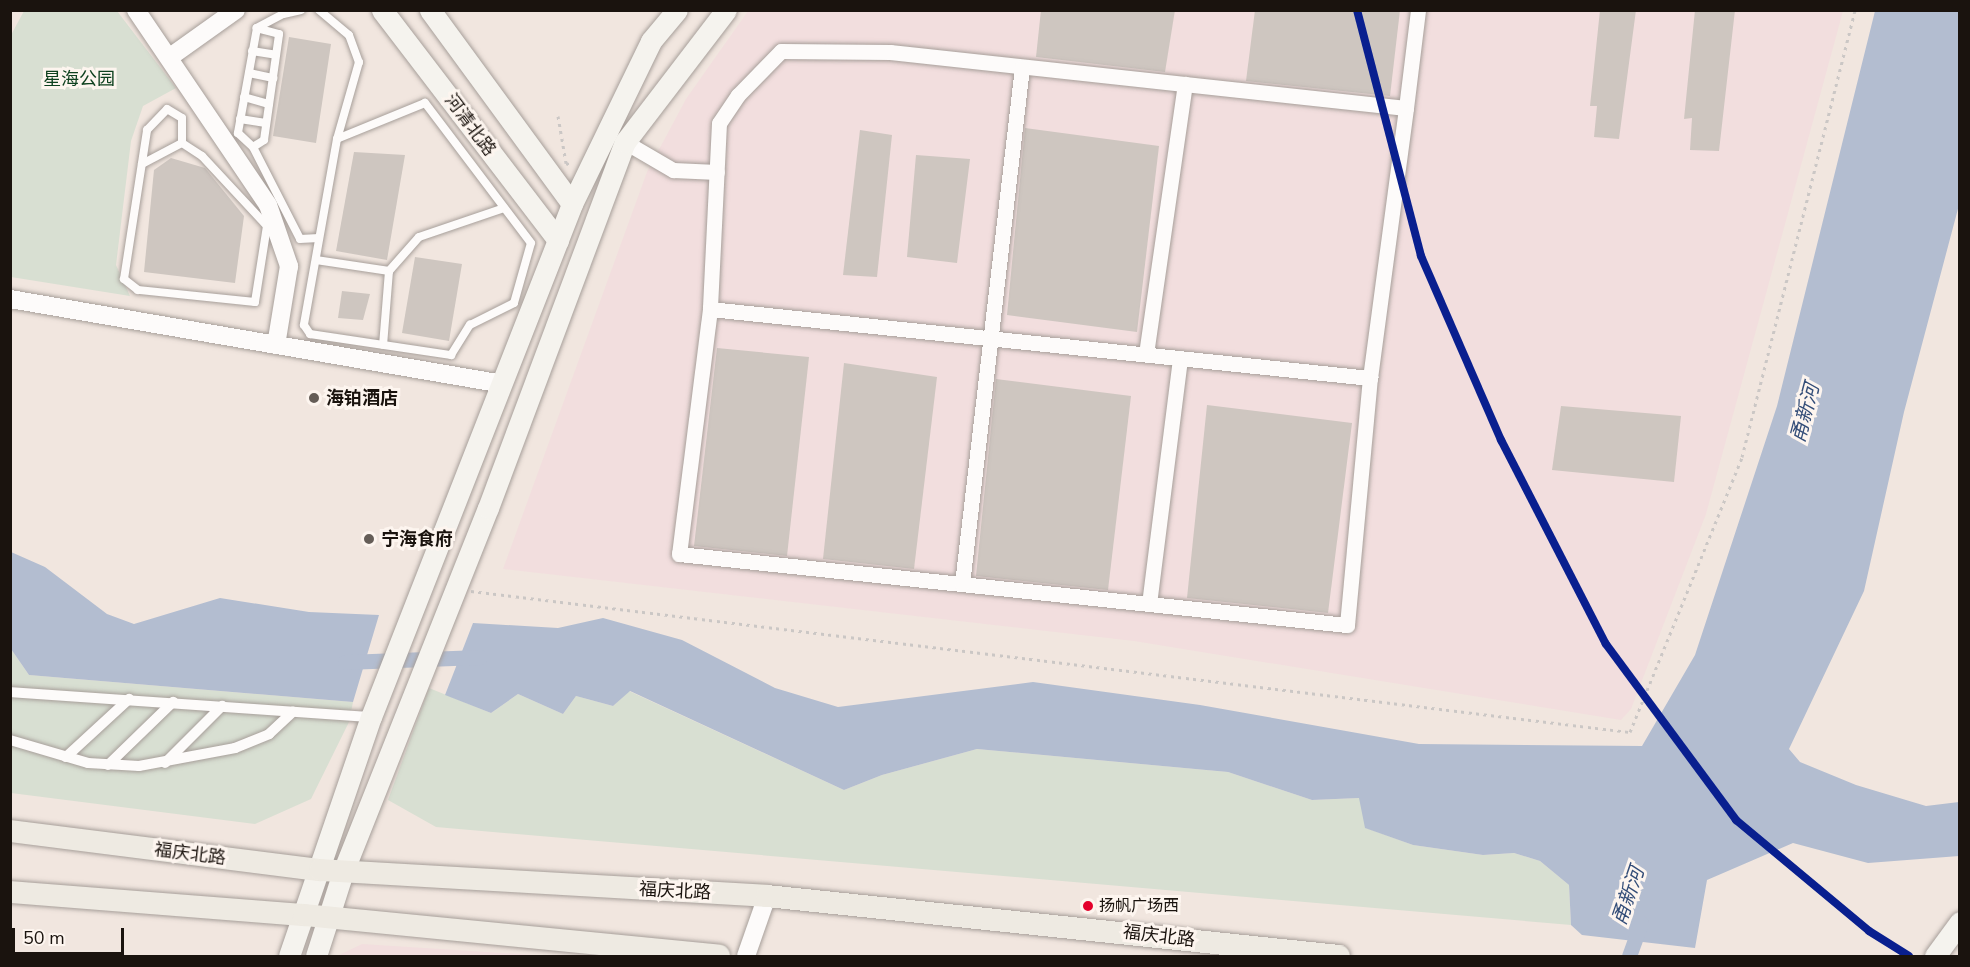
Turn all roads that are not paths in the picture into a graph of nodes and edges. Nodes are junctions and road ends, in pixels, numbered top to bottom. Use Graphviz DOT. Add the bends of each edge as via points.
graph roads {
  1 [pos="136,10"];
  2 [pos="236,10"];
  3 [pos="302,10"];
  4 [pos="319,10"];
  5 [pos="382,10"];
  6 [pos="430,10"];
  7 [pos="677,10"];
  8 [pos="726,10"];
  9 [pos="1418,10"];
  10 [pos="257,28"];
  11 [pos="252,51"];
  12 [pos="276,54"];
  13 [pos="170,57"];
  14 [pos="1022,67"];
  15 [pos="249,73"];
  16 [pos="273,78"];
  17 [pos="1185,84"];
  18 [pos="244,97"];
  19 [pos="269,104"];
  20 [pos="1406,108"];
  21 [pos="240,119"];
  22 [pos="266,123"];
  23 [pos="337,139"];
  24 [pos="625,142"];
  25 [pos="182,143"];
  26 [pos="253,147"];
  27 [pos="142,164"];
  28 [pos="717,172"];
  29 [pos="572,204"];
  30 [pos="504,208"];
  31 [pos="272,228"];
  32 [pos="319,238"];
  33 [pos="300,239"];
  34 [pos="558,240"];
  35 [pos="315,260"];
  36 [pos="389,271"];
  37 [pos="10,299"];
  38 [pos="710,309"];
  39 [pos="991,338"];
  40 [pos="276,345"];
  41 [pos="383,345"];
  42 [pos="1146,354"];
  43 [pos="1180,358"];
  44 [pos="1370,378"];
  45 [pos="503,384"];
  46 [pos="962,584"];
  47 [pos="1149,604"];
  48 [pos="10,692"];
  49 [pos="129,699"];
  50 [pos="173,702"];
  51 [pos="222,706"];
  52 [pos="293,712"];
  53 [pos="371,717"];
  54 [pos="10,740"];
  55 [pos="66,757"];
  56 [pos="164,763"];
  57 [pos="108,765"];
  58 [pos="10,831"];
  59 [pos="320,870"];
  60 [pos="343,872"];
  61 [pos="10,892"];
  62 [pos="767,897"];
  63 [pos="304,915"];
  64 [pos="330,919"];
  65 [pos="1959,922"];
  66 [pos="289,957"];
  67 [pos="316,957"];
  68 [pos="719,957"];
  69 [pos="746,957"];
  70 [pos="1339,957"];
  71 [pos="1935,957"];
  1 -- 13 [label="street"];
  2 -- 13 [label="street"];
  3 -- 10 [label="lane" via="283,14"];
  4 -- 23 [label="lane" via="349,35 359,62"];
  5 -- 34 [label="main road, 河清北路"];
  6 -- 29 [label="main road, 河清北路"];
  7 -- 29 [label="main road" via="651,41"];
  8 -- 24 [label="main road"];
  9 -- 20 [label="street"];
  10 -- 11 [label="lane"];
  10 -- 12 [label="lane" via="279,34"];
  11 -- 12 [label="lane"];
  11 -- 15 [label="lane"];
  12 -- 16 [label="lane"];
  13 -- 31 [label="street" via="268,205"];
  14 -- 17 [label="street"];
  14 -- 28 [label="street" via="890,52 781,51 738,94 719,123"];
  14 -- 39 [label="street"];
  15 -- 16 [label="lane"];
  15 -- 18 [label="lane"];
  16 -- 19 [label="lane"];
  17 -- 20 [label="street"];
  17 -- 42 [label="street"];
  18 -- 19 [label="lane"];
  18 -- 21 [label="lane"];
  19 -- 22 [label="lane"];
  20 -- 44 [label="street"];
  21 -- 22 [label="lane"];
  21 -- 26 [label="lane" via="238,133"];
  22 -- 26 [label="lane" via="264,140"];
  23 -- 30 [label="lane" via="425,103"];
  23 -- 32 [label="lane"];
  24 -- 28 [label="street" via="673,170"];
  24 -- 60 [label="main road"];
  25 -- 27 [label="lane"];
  25 -- 27 [label="lane" via="182,118 167,109 147,130"];
  25 -- 31 [label="lane" via="202,156"];
  26 -- 33 [label="lane"];
  27 -- 31 [label="lane" via="124,279 138,290 255,302"];
  28 -- 38 [label="street"];
  29 -- 34 [label="main road"];
  30 -- 36 [label="lane" via="419,237"];
  30 -- 41 [label="lane" via="531,243 514,303 470,325 452,355"];
  31 -- 33 [label="lane"];
  31 -- 40 [label="street" via="289,266"];
  32 -- 33 [label="lane"];
  32 -- 35 [label="lane"];
  34 -- 45 [label="main road"];
  35 -- 36 [label="lane"];
  35 -- 41 [label="lane" via="304,325 310,334"];
  36 -- 41 [label="lane"];
  37 -- 40 [label="street"];
  38 -- 39 [label="street"];
  38 -- 46 [label="street" via="679,554"];
  39 -- 42 [label="street"];
  39 -- 46 [label="street"];
  40 -- 45 [label="street"];
  42 -- 43 [label="street"];
  43 -- 44 [label="street"];
  43 -- 47 [label="street"];
  44 -- 47 [label="street" via="1347,626"];
  45 -- 53 [label="main road"];
  46 -- 47 [label="street"];
  48 -- 49 [label="street"];
  49 -- 50 [label="street"];
  49 -- 55 [label="street"];
  50 -- 51 [label="street"];
  50 -- 57 [label="street"];
  51 -- 52 [label="street"];
  51 -- 56 [label="street"];
  52 -- 53 [label="street"];
  52 -- 56 [label="street" via="269,734 235,748"];
  53 -- 59 [label="main road"];
  54 -- 55 [label="street"];
  55 -- 57 [label="street"];
  56 -- 57 [label="street"];
  58 -- 59 [label="main road, 福庆北路"];
  59 -- 60 [label="main road, 福庆北路"];
  59 -- 63 [label="main road"];
  60 -- 62 [label="main road, 福庆北路"];
  60 -- 64 [label="main road"];
  61 -- 63 [label="main road"];
  62 -- 69 [label="street"];
  62 -- 70 [label="main road, 福庆北路"];
  63 -- 64 [label="main road"];
  63 -- 66 [label="main road"];
  64 -- 67 [label="main road"];
  64 -- 68 [label="main road"];
  65 -- 71 [label="main road"];
}
